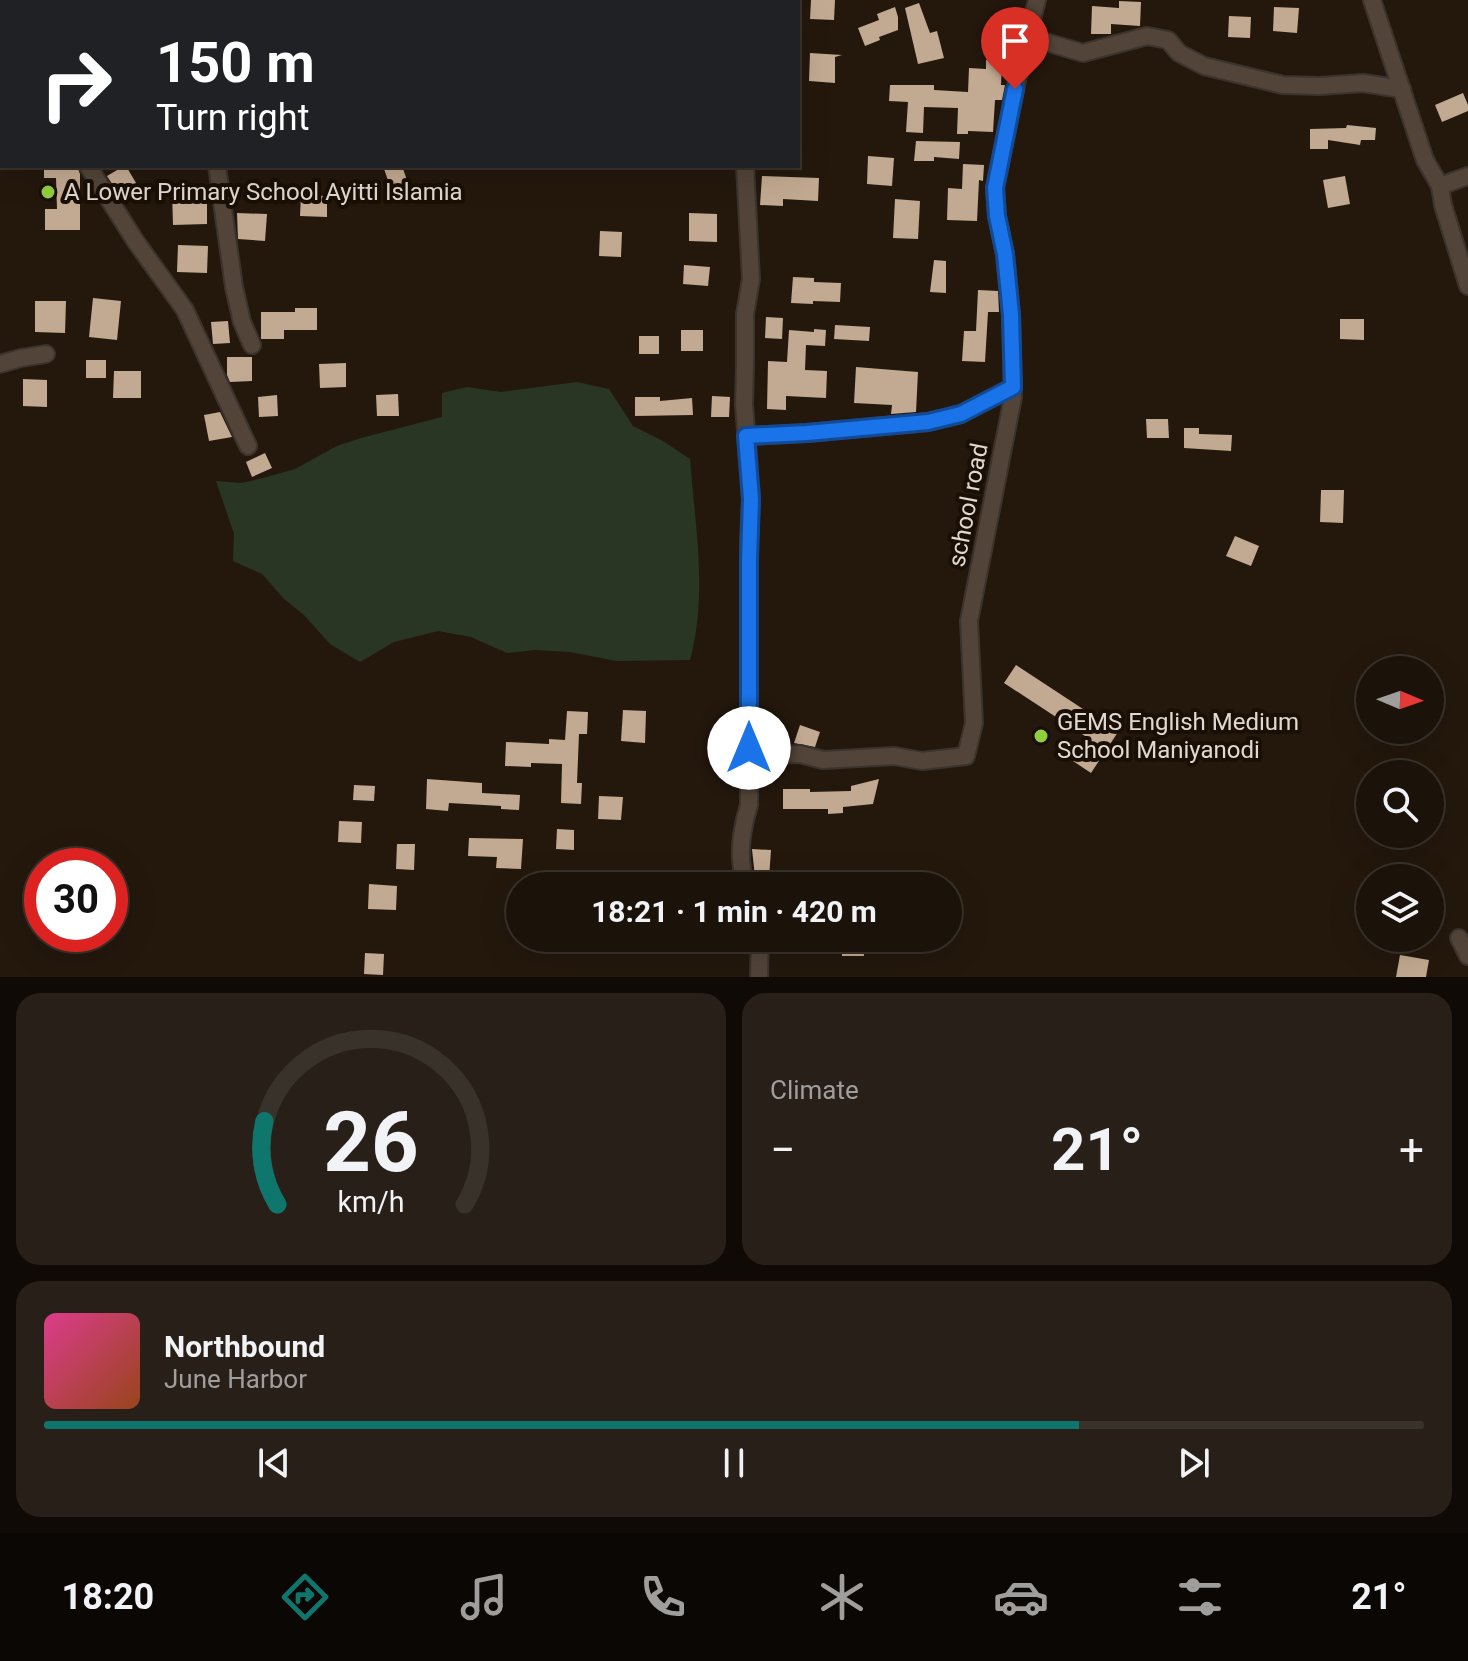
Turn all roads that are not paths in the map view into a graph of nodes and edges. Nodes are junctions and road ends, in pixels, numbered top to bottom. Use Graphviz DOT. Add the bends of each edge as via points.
graph roads {
  1 [pos="1037,0"];
  2 [pos="1372,0"];
  3 [pos="1029,37"];
  4 [pos="1402,89"];
  5 [pos="89,168"];
  6 [pos="217,168"];
  7 [pos="745,168"];
  8 [pos="1468,176"];
  9 [pos="1440,186"];
  10 [pos="1468,286"];
  11 [pos="252,345"];
  12 [pos="46,354"];
  13 [pos="0,364"];
  14 [pos="1013,387"];
  15 [pos="746,436"];
  16 [pos="248,446"];
  17 [pos="749,748"];
  18 [pos="743,872"];
  19 [pos="1459,938"];
  20 [pos="760,952"];
  21 [pos="1468,956"];
  22 [pos="759,977"];
  1 -- 3 [label="street, school road"];
  2 -- 4 [label="street"];
  3 -- 4 [label="street" via="1083,53 1147,36 1168,40 1179,53 1204,66 1283,85 1363,83"];
  3 -- 14 [label="street, school road" via="995,188 1011,315"];
  4 -- 9 [label="street" via="1425,160"];
  5 -- 16 [label="street" via="185,310"];
  6 -- 11 [label="street" via="234,287"];
  7 -- 15 [label="street" via="751,279 745,314"];
  8 -- 9 [label="street"];
  9 -- 10 [label="street"];
  12 -- 13 [label="street"];
  14 -- 15 [label="street" via="961,414 928,422"];
  14 -- 17 [label="street, school road" via="969,621 974,723 966,756 823,760"];
  15 -- 17 [label="street" via="751,499"];
  17 -- 18 [label="street"];
  19 -- 21 [label="street"];
  20 -- 22 [label="street"];
}
